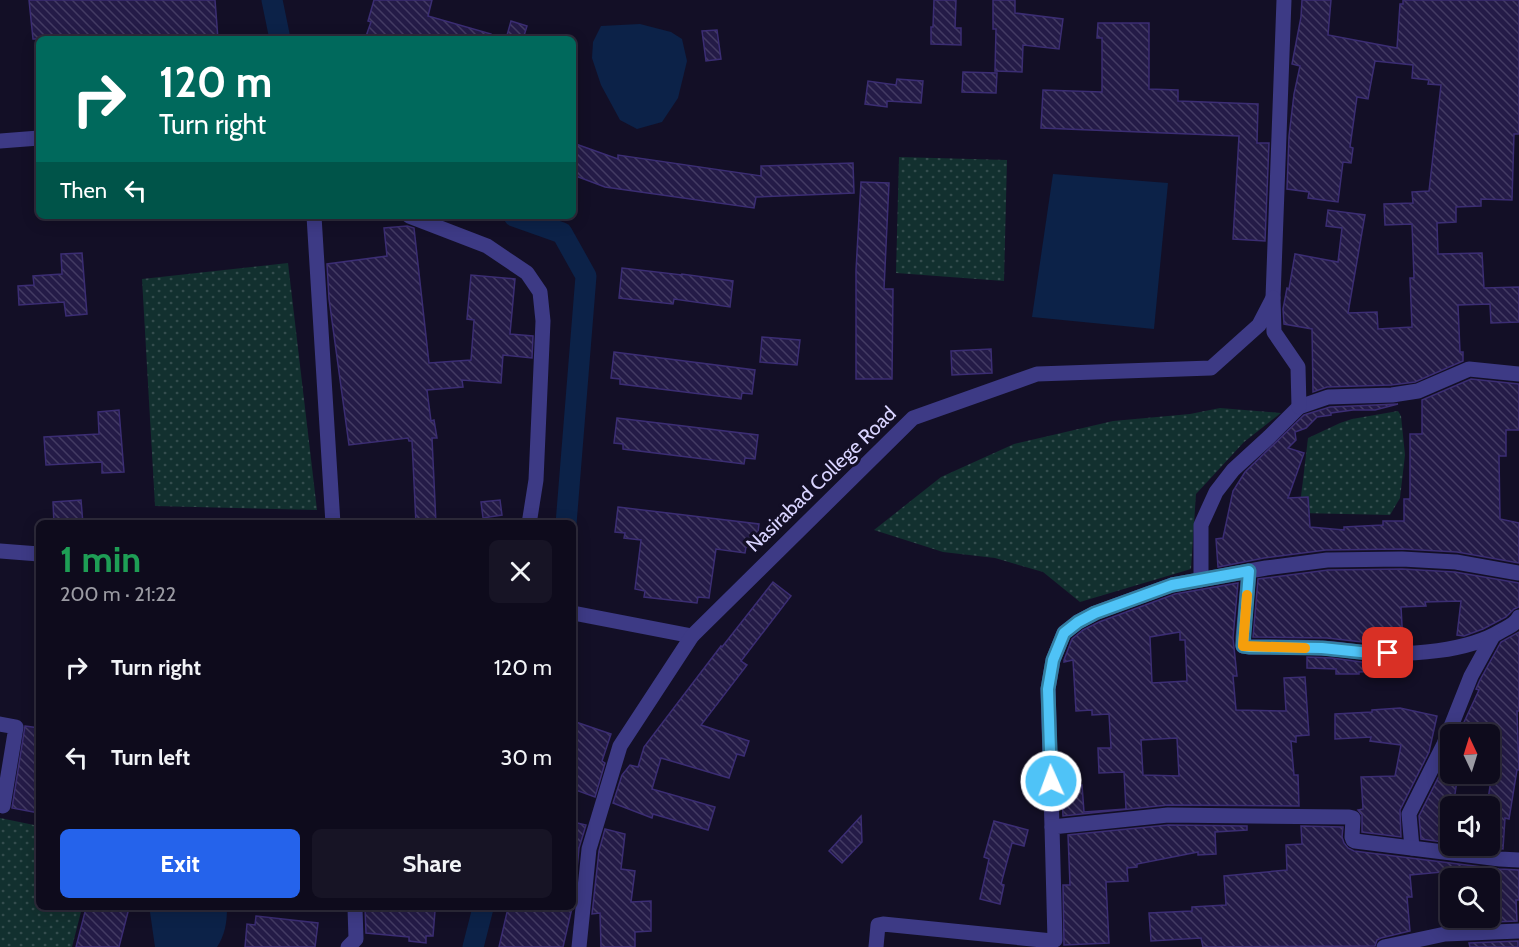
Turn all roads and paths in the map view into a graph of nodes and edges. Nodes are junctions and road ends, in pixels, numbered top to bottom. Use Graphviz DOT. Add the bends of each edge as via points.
graph roads {
  1 [pos="1284,0"];
  2 [pos="36,138"];
  3 [pos="0,141"];
  4 [pos="314,219"];
  5 [pos="416,219"];
  6 [pos="1273,298"];
  7 [pos="1519,374"];
  8 [pos="1299,407"];
  9 [pos="333,520"];
  10 [pos="530,520"];
  11 [pos="0,551"];
  12 [pos="36,554"];
  13 [pos="1249,571"];
  14 [pos="1519,573"];
  15 [pos="1201,580"];
  16 [pos="580,614"];
  17 [pos="1519,617"];
  18 [pos="692,636"];
  19 [pos="1493,636"];
  20 [pos="0,724"];
  21 [pos="0,805"];
  22 [pos="1052,827"];
  23 [pos="1412,848"];
  24 [pos="1519,860"];
  25 [pos="355,910"];
  26 [pos="1519,931"];
  27 [pos="348,947"];
  28 [pos="579,947"];
  29 [pos="876,947"];
  30 [pos="1383,947"];
  1 -- 6 [label="street"];
  2 -- 3 [label="street"];
  4 -- 9 [label="street"];
  5 -- 10 [label="street" via="487,246 527,273 540,292 543,321 537,469"];
  6 -- 8 [label="street" via="1274,332 1298,367"];
  6 -- 18 [label="street, Nasirabad College Road" via="1259,326 1210,368 1037,374 913,418"];
  7 -- 8 [label="street" via="1468,369 1419,392 1328,397"];
  8 -- 15 [label="street" via="1233,470 1216,492 1201,525"];
  11 -- 12 [label="street"];
  13 -- 14 [label="street" via="1327,560 1402,559 1456,562"];
  13 -- 15 [label="street"];
  13 -- 19 [label="street" via="1243,646 1406,653 1466,645"];
  15 -- 22 [label="street" via="1172,585 1095,613 1064,633 1053,660 1048,689"];
  16 -- 18 [label="street"];
  17 -- 19 [label="street"];
  18 -- 28 [label="street, Nasirabad College Road" via="620,746 589,849"];
  19 -- 23 [label="street" via="1409,814"];
  20 -- 21 [label="street" via="16,727 3,806"];
  22 -- 23 [label="street" via="1168,815 1349,817 1353,818 1353,840"];
  22 -- 29 [label="street" via="1055,940 883,924 878,925"];
  23 -- 24 [label="street"];
  25 -- 27 [label="street" via="356,939"];
  26 -- 30 [label="street" via="1445,934"];
}
